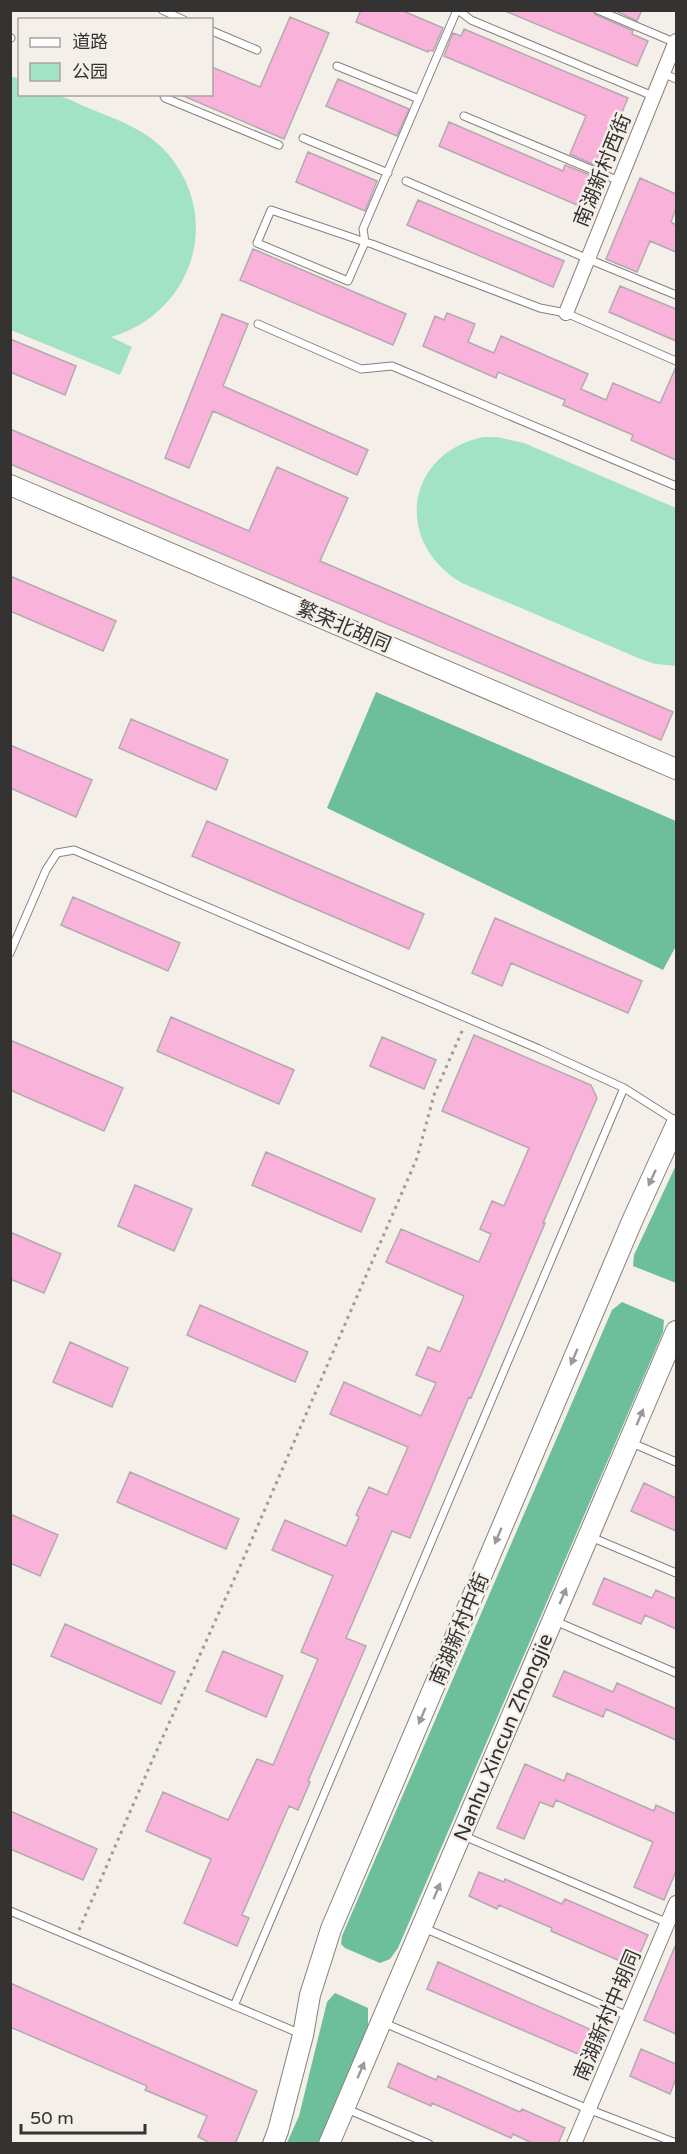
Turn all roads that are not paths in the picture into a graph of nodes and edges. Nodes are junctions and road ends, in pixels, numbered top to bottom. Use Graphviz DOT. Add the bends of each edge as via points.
graph roads {
  1 [pos="162,10"];
  2 [pos="458,10"];
  3 [pos="598,10"];
  4 [pos="179,18"];
  5 [pos="213,31"];
  6 [pos="676,42"];
  7 [pos="257,50"];
  8 [pos="337,66"];
  9 [pos="663,73"];
  10 [pos="676,80"];
  11 [pos="164,96"];
  12 [pos="653,96"];
  13 [pos="419,99"];
  14 [pos="464,116"];
  15 [pos="303,138"];
  16 [pos="279,145"];
  17 [pos="388,173"];
  18 [pos="406,181"];
  19 [pos="619,181"];
  20 [pos="365,242"];
  21 [pos="588,259"];
  22 [pos="676,295"];
  23 [pos="566,313"];
  24 [pos="258,324"];
  25 [pos="676,361"];
  26 [pos="10,485"];
  27 [pos="676,486"];
  28 [pos="676,769"];
  29 [pos="10,953"];
  30 [pos="624,1088"];
  31 [pos="676,1123"];
  32 [pos="674,1342"];
  33 [pos="629,1442"];
  34 [pos="676,1462"];
  35 [pos="589,1536"];
  36 [pos="676,1573"];
  37 [pos="553,1620"];
  38 [pos="676,1674"];
  39 [pos="461,1835"];
  40 [pos="676,1903"];
  41 [pos="10,1911"];
  42 [pos="668,1923"];
  43 [pos="422,1927"];
  44 [pos="234,2006"];
  45 [pos="628,2016"];
  46 [pos="381,2022"];
  47 [pos="303,2035"];
  48 [pos="345,2108"];
  49 [pos="588,2109"];
  50 [pos="676,2143"];
  51 [pos="273,2144"];
  52 [pos="329,2144"];
  53 [pos="429,2144"];
  54 [pos="574,2144"];
  1 -- 4 [label="lane"];
  2 -- 12 [label="lane" via="471,20"];
  2 -- 13 [label="lane"];
  3 -- 6 [label="lane"];
  5 -- 7 [label="lane"];
  6 -- 9 [label="street, 南湖新村西街"];
  8 -- 13 [label="lane"];
  9 -- 10 [label="lane"];
  9 -- 12 [label="street, 南湖新村西街"];
  11 -- 16 [label="lane"];
  12 -- 19 [label="street, 南湖新村西街"];
  13 -- 17 [label="lane"];
  14 -- 19 [label="lane"];
  15 -- 17 [label="lane"];
  17 -- 20 [label="lane" via="363,230"];
  18 -- 21 [label="lane"];
  19 -- 21 [label="street, 南湖新村西街"];
  20 -- 20 [label="lane" via="271,210 257,243 348,281"];
  20 -- 23 [label="lane" via="540,308"];
  21 -- 22 [label="lane"];
  21 -- 23 [label="street, 南湖新村西街"];
  23 -- 25 [label="lane"];
  24 -- 27 [label="lane" via="361,369 392,366"];
  26 -- 28 [label="street, 繁荣北胡同"];
  29 -- 30 [label="lane" via="46,870 57,853 74,850"];
  30 -- 31 [label="lane"];
  30 -- 44 [label="lane"];
  31 -- 47 [label="street, 南湖新村中街, one-way" via="331,1929 310,1995"];
  33 -- 32 [label="street, Nanhu Xincun Zhongjie, one-way"];
  33 -- 34 [label="lane"];
  33 -- 35 [label="street, Nanhu Xincun Zhongjie"];
  35 -- 36 [label="lane"];
  37 -- 35 [label="street, Nanhu Xincun Zhongjie, one-way"];
  37 -- 38 [label="lane"];
  37 -- 39 [label="street, Nanhu Xincun Zhongjie"];
  39 -- 42 [label="lane"];
  43 -- 39 [label="street, Nanhu Xincun Zhongjie, one-way"];
  40 -- 42 [label="street, 南湖新村中胡同"];
  41 -- 44 [label="lane"];
  42 -- 45 [label="street, 南湖新村中胡同"];
  43 -- 45 [label="lane"];
  43 -- 46 [label="street, Nanhu Xincun Zhongjie"];
  44 -- 47 [label="lane"];
  45 -- 49 [label="street, 南湖新村中胡同"];
  48 -- 46 [label="street, Nanhu Xincun Zhongjie, one-way"];
  46 -- 49 [label="lane"];
  47 -- 51 [label="street, 南湖新村中街"];
  48 -- 52 [label="street, Nanhu Xincun Zhongjie"];
  48 -- 53 [label="lane"];
  49 -- 50 [label="lane"];
  49 -- 54 [label="street, 南湖新村中胡同"];
}
